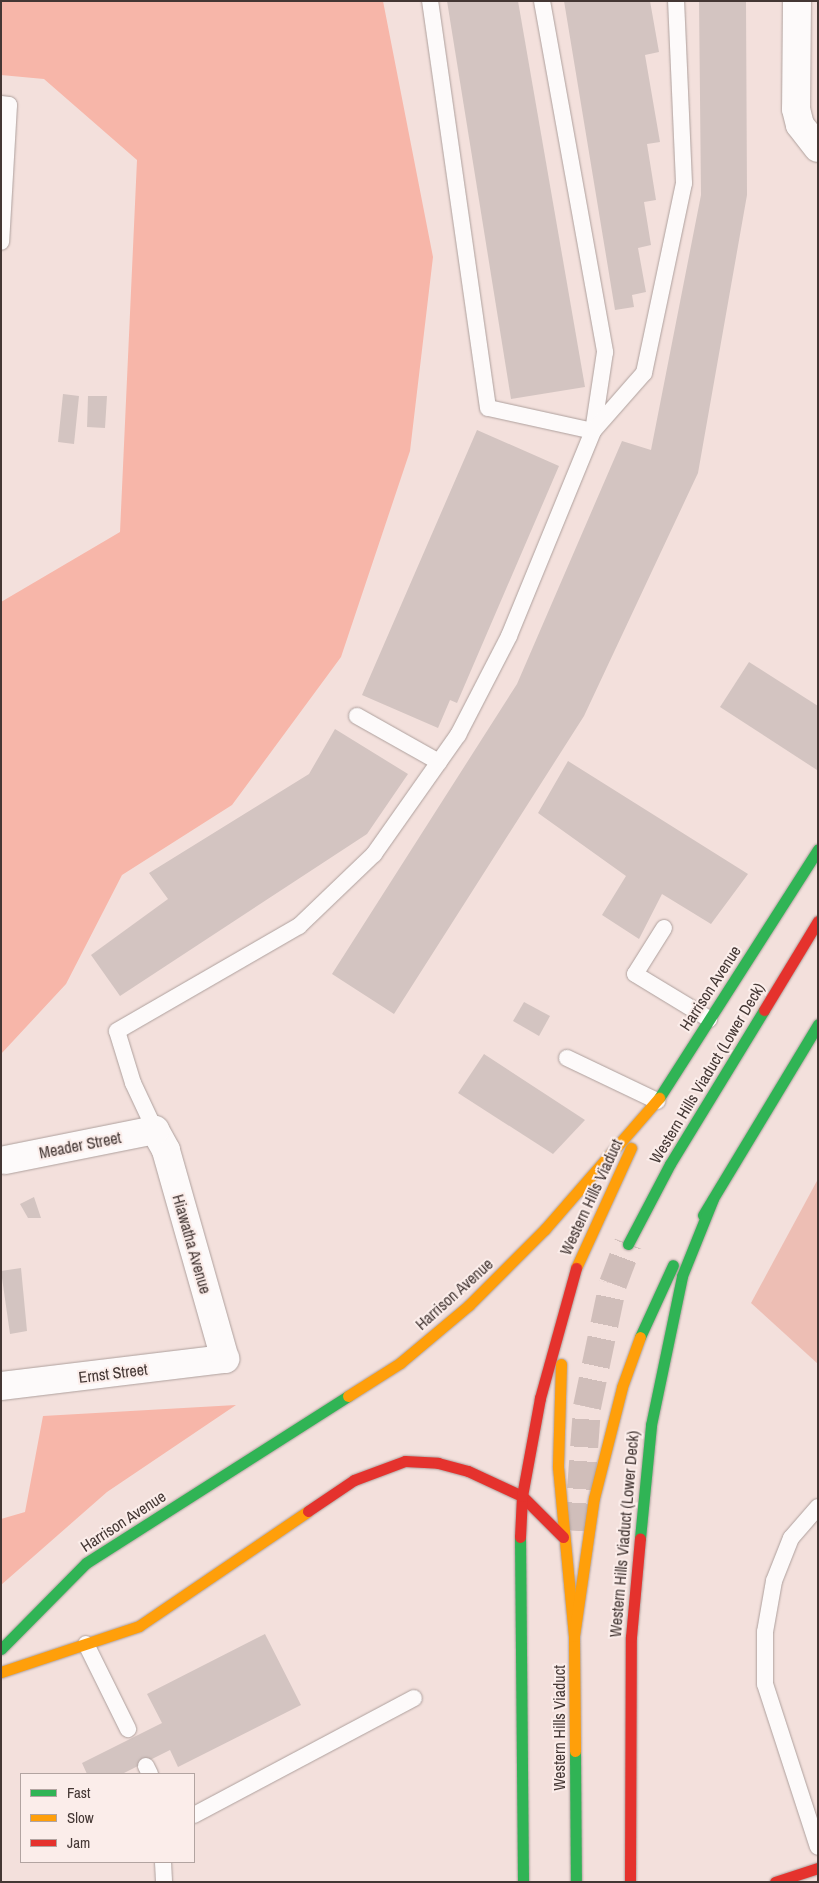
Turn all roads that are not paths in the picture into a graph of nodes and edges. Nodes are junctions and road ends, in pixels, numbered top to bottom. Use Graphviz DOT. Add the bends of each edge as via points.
graph roads {
  1 [pos="430,1"];
  2 [pos="542,1"];
  3 [pos="676,1"];
  4 [pos="797,1"];
  5 [pos="1,104"];
  6 [pos="818,148"];
  7 [pos="1,242"];
  8 [pos="593,431"];
  9 [pos="357,716"];
  10 [pos="439,762"];
  11 [pos="818,849"];
  12 [pos="818,922"];
  13 [pos="664,928"];
  14 [pos="709,1019"];
  15 [pos="818,1024"];
  16 [pos="567,1058"];
  17 [pos="657,1101"];
  18 [pos="155,1130"];
  19 [pos="5,1160"];
  20 [pos="712,1199"];
  21 [pos="628,1244"];
  22 [pos="565,1310"];
  23 [pos="224,1359"];
  24 [pos="1,1386"];
  25 [pos="522,1496"];
  26 [pos="818,1507"];
  27 [pos="563,1537"];
  28 [pos="576,1575"];
  29 [pos="574,1636"];
  30 [pos="86,1644"];
  31 [pos="1,1648"];
  32 [pos="1,1672"];
  33 [pos="414,1698"];
  34 [pos="128,1729"];
  35 [pos="195,1814"];
  36 [pos="818,1848"];
  37 [pos="163,1863"];
  38 [pos="818,1868"];
  39 [pos="164,1882"];
  40 [pos="523,1882"];
  41 [pos="575,1882"];
  42 [pos="630,1882"];
  43 [pos="775,1882"];
  1 -- 8 [label="lane" via="488,408"];
  2 -- 8 [label="lane" via="605,352"];
  3 -- 8 [label="lane" via="684,183 644,373"];
  4 -- 6 [label="street" via="796,109 800,125"];
  5 -- 7 [label="lane" via="9,105"];
  8 -- 10 [label="lane" via="509,636 458,735"];
  9 -- 10 [label="lane"];
  10 -- 18 [label="lane" via="374,854 299,926 117,1031 133,1083"];
  11 -- 14 [label="main road, Harrison Avenue"];
  12 -- 21 [label="main road, Western Hills Viaduct (Lower Deck)" via="670,1164"];
  13 -- 14 [label="lane" via="635,974"];
  14 -- 17 [label="main road, Harrison Avenue"];
  15 -- 20 [label="main road"];
  16 -- 17 [label="lane"];
  17 -- 22 [label="main road, Western Hills Viaduct" via="610,1186 576,1266"];
  17 -- 31 [label="main road, Harrison Avenue" via="545,1230 470,1305 400,1363 86,1564"];
  18 -- 19 [label="street, Meader Street"];
  18 -- 23 [label="street, Hiawatha Avenue" via="166,1150"];
  20 -- 29 [label="main road" via="671,1269 645,1322 622,1387 594,1498"];
  20 -- 42 [label="main road, Western Hills Viaduct (Lower Deck)" via="682,1276 651,1425 634,1576"];
  22 -- 25 [label="main road" via="540,1398"];
  22 -- 27 [label="main road" via="558,1468"];
  23 -- 24 [label="street, Ernst Street"];
  25 -- 27 [label="main road"];
  25 -- 30 [label="main road" via="468,1471 438,1463 406,1460 354,1480 139,1626"];
  25 -- 40 [label="main road"];
  26 -- 36 [label="lane" via="791,1538 774,1581 765,1632 765,1684"];
  27 -- 29 [label="main road"];
  28 -- 41 [label="main road, Western Hills Viaduct"];
  29 -- 41 [label="main road"];
  30 -- 32 [label="main road"];
  30 -- 34 [label="lane"];
  33 -- 35 [label="lane"];
  37 -- 39 [label="lane"];
  38 -- 43 [label="main road"];
}
